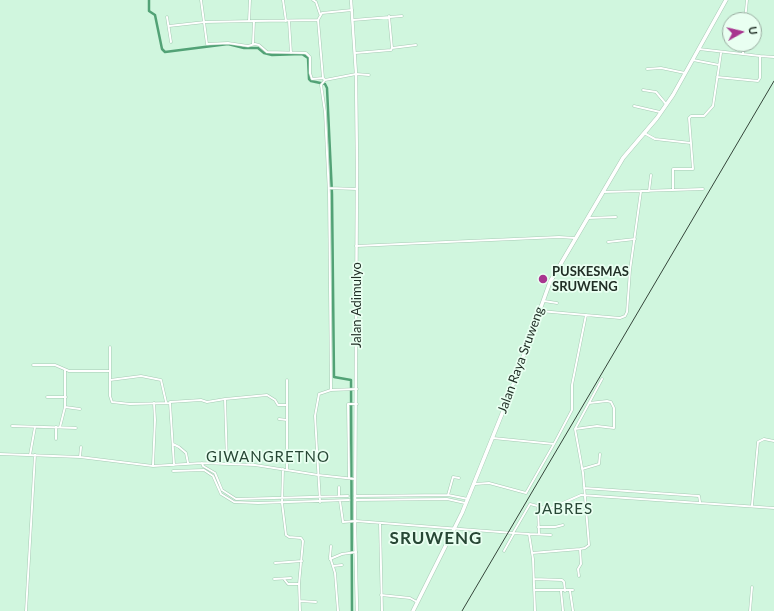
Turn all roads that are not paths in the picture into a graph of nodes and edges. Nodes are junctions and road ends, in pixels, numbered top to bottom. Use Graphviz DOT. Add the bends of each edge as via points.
graph roads {
  1 [pos="201,0"];
  2 [pos="250,0"];
  3 [pos="283,0"];
  4 [pos="313,0"];
  5 [pos="351,0"];
  6 [pos="726,0"];
  7 [pos="746,0"];
  8 [pos="352,10"];
  9 [pos="745,12"];
  10 [pos="320,14"];
  11 [pos="389,16"];
  12 [pos="402,16"];
  13 [pos="168,17"];
  14 [pos="318,20"];
  15 [pos="353,20"];
  16 [pos="249,21"];
  17 [pos="286,21"];
  18 [pos="289,21"];
  19 [pos="205,22"];
  20 [pos="254,22"];
  21 [pos="169,26"];
  22 [pos="171,42"];
  23 [pos="253,45"];
  24 [pos="416,45"];
  25 [pos="392,48"];
  26 [pos="698,49"];
  27 [pos="721,52"];
  28 [pos="291,53"];
  29 [pos="355,53"];
  30 [pos="743,54"];
  31 [pos="760,56"];
  32 [pos="774,57"];
  33 [pos="693,60"];
  34 [pos="719,65"];
  35 [pos="647,69"];
  36 [pos="685,73"];
  37 [pos="356,74"];
  38 [pos="369,75"];
  39 [pos="717,77"];
  40 [pos="324,80"];
  41 [pos="643,90"];
  42 [pos="666,104"];
  43 [pos="634,106"];
  44 [pos="660,112"];
  45 [pos="644,133"];
  46 [pos="691,143"];
  47 [pos="650,175"];
  48 [pos="329,188"];
  49 [pos="356,189"];
  50 [pos="703,189"];
  51 [pos="673,190"];
  52 [pos="641,191"];
  53 [pos="650,191"];
  54 [pos="602,192"];
  55 [pos="616,217"];
  56 [pos="587,218"];
  57 [pos="575,238"];
  58 [pos="635,239"];
  59 [pos="608,242"];
  60 [pos="356,246"];
  61 [pos="555,272"];
  62 [pos="580,275"];
  63 [pos="543,300"];
  64 [pos="557,303"];
  65 [pos="538,311"];
  66 [pos="586,315"];
  67 [pos="110,347"];
  68 [pos="33,364"];
  69 [pos="65,370"];
  70 [pos="110,371"];
  71 [pos="602,379"];
  72 [pos="110,380"];
  73 [pos="287,380"];
  74 [pos="357,389"];
  75 [pos="331,390"];
  76 [pos="47,397"];
  77 [pos="66,397"];
  78 [pos="225,399"];
  79 [pos="168,402"];
  80 [pos="154,403"];
  81 [pos="589,403"];
  82 [pos="357,404"];
  83 [pos="287,405"];
  84 [pos="65,407"];
  85 [pos="80,409"];
  86 [pos="279,419"];
  87 [pos="287,420"];
  88 [pos="12,426"];
  89 [pos="35,427"];
  90 [pos="56,427"];
  91 [pos="60,427"];
  92 [pos="76,428"];
  93 [pos="574,429"];
  94 [pos="492,438"];
  95 [pos="56,439"];
  96 [pos="774,441"];
  97 [pos="173,444"];
  98 [pos="554,444"];
  99 [pos="81,447"];
  100 [pos="0,454"];
  101 [pos="30,454"];
  102 [pos="600,454"];
  103 [pos="35,455"];
  104 [pos="80,457"];
  105 [pos="202,462"];
  106 [pos="188,463"];
  107 [pos="227,463"];
  108 [pos="174,465"];
  109 [pos="153,466"];
  110 [pos="203,468"];
  111 [pos="582,468"];
  112 [pos="283,469"];
  113 [pos="287,470"];
  114 [pos="172,471"];
  115 [pos="214,473"];
  116 [pos="318,475"];
  117 [pos="213,476"];
  118 [pos="352,478"];
  119 [pos="460,478"];
  120 [pos="473,484"];
  121 [pos="339,487"];
  122 [pos="584,488"];
  123 [pos="222,490"];
  124 [pos="219,491"];
  125 [pos="624,491"];
  126 [pos="633,492"];
  127 [pos="448,495"];
  128 [pos="339,496"];
  129 [pos="348,496"];
  130 [pos="355,496"];
  131 [pos="408,496"];
  132 [pos="584,496"];
  133 [pos="319,497"];
  134 [pos="232,498"];
  135 [pos="282,498"];
  136 [pos="624,498"];
  137 [pos="633,498"];
  138 [pos="258,499"];
  139 [pos="468,499"];
  140 [pos="349,500"];
  141 [pos="355,500"];
  142 [pos="408,500"];
  143 [pos="231,501"];
  144 [pos="340,501"];
  145 [pos="320,502"];
  146 [pos="700,502"];
  147 [pos="258,503"];
  148 [pos="282,503"];
  149 [pos="466,504"];
  150 [pos="752,505"];
  151 [pos="538,507"];
  152 [pos="774,508"];
  153 [pos="355,521"];
  154 [pos="380,523"];
  155 [pos="563,524"];
  156 [pos="455,528"];
  157 [pos="538,528"];
  158 [pos="513,533"];
  159 [pos="529,534"];
  160 [pos="539,534"];
  161 [pos="551,535"];
  162 [pos="331,546"];
  163 [pos="580,549"];
  164 [pos="504,551"];
  165 [pos="354,552"];
  166 [pos="532,553"];
  167 [pos="330,559"];
  168 [pos="302,561"];
  169 [pos="275,563"];
  170 [pos="342,565"];
  171 [pos="333,566"];
  172 [pos="579,576"];
  173 [pos="284,578"];
  174 [pos="291,578"];
  175 [pos="274,579"];
  176 [pos="534,579"];
  177 [pos="299,584"];
  178 [pos="752,587"];
  179 [pos="534,590"];
  180 [pos="573,590"];
  181 [pos="561,591"];
  182 [pos="565,591"];
  183 [pos="570,591"];
  184 [pos="381,595"];
  185 [pos="300,601"];
  186 [pos="316,602"];
  187 [pos="417,602"];
  188 [pos="26,611"];
  189 [pos="300,611"];
  190 [pos="338,611"];
  191 [pos="357,611"];
  192 [pos="382,611"];
  193 [pos="413,611"];
  194 [pos="535,611"];
  195 [pos="563,611"];
  196 [pos="573,611"];
  197 [pos="750,611"];
  1 -- 19 [label="street"];
  2 -- 16 [label="street"];
  3 -- 17 [label="street"];
  4 -- 10 [label="street"];
  5 -- 8 [label="street, Jalan Adimulyo"];
  6 -- 26 [label="highway, Jalan Raya Sruweng"];
  7 -- 9 [label="street"];
  8 -- 10 [label="street"];
  8 -- 15 [label="street, Jalan Adimulyo"];
  10 -- 14 [label="street"];
  11 -- 12 [label="street"];
  11 -- 15 [label="street"];
  11 -- 25 [label="street"];
  13 -- 21 [label="street"];
  14 -- 18 [label="street"];
  14 -- 40 [label="street"];
  15 -- 29 [label="street, Jalan Adimulyo"];
  16 -- 19 [label="street"];
  16 -- 20 [label="street"];
  17 -- 18 [label="street"];
  17 -- 20 [label="street"];
  18 -- 28 [label="street"];
  19 -- 21 [label="street"];
  19 -- 23 [label="street" via="206,43 209,45"];
  20 -- 23 [label="street"];
  21 -- 22 [label="street"];
  23 -- 28 [label="street" via="259,45 266,52"];
  24 -- 25 [label="street"];
  25 -- 29 [label="street"];
  26 -- 27 [label="street"];
  26 -- 33 [label="highway, Jalan Raya Sruweng"];
  27 -- 30 [label="street"];
  27 -- 34 [label="street"];
  28 -- 40 [label="street" via="308,54 312,79"];
  29 -- 37 [label="street, Jalan Adimulyo"];
  30 -- 31 [label="street"];
  31 -- 32 [label="street"];
  31 -- 39 [label="street" via="758,81"];
  33 -- 34 [label="street"];
  33 -- 36 [label="highway, Jalan Raya Sruweng"];
  34 -- 39 [label="street"];
  35 -- 36 [label="street" via="661,68"];
  36 -- 42 [label="highway, Jalan Raya Sruweng"];
  37 -- 38 [label="street"];
  37 -- 40 [label="street"];
  37 -- 49 [label="street, Jalan Adimulyo"];
  39 -- 46 [label="street" via="713,106 704,116 689,117"];
  40 -- 48 [label="street" via="322,83"];
  41 -- 42 [label="street" via="656,92"];
  42 -- 44 [label="highway, Jalan Raya Sruweng"];
  43 -- 44 [label="street"];
  44 -- 45 [label="highway, Jalan Raya Sruweng"];
  45 -- 46 [label="street" via="655,139"];
  45 -- 54 [label="highway, Jalan Raya Sruweng" via="623,158"];
  46 -- 51 [label="street" via="693,169 673,169"];
  47 -- 53 [label="street"];
  48 -- 49 [label="street"];
  48 -- 75 [label="street"];
  49 -- 60 [label="street, Jalan Adimulyo"];
  50 -- 51 [label="street"];
  51 -- 53 [label="street"];
  52 -- 53 [label="street"];
  52 -- 54 [label="street"];
  52 -- 58 [label="street"];
  54 -- 56 [label="highway, Jalan Raya Sruweng"];
  55 -- 56 [label="street"];
  56 -- 57 [label="highway, Jalan Raya Sruweng"];
  57 -- 60 [label="street"];
  57 -- 61 [label="highway, Jalan Raya Sruweng"];
  58 -- 59 [label="street"];
  58 -- 66 [label="street" via="625,316 620,318"];
  60 -- 74 [label="street, Jalan Adimulyo"];
  61 -- 62 [label="street"];
  61 -- 63 [label="highway, Jalan Raya Sruweng"];
  63 -- 64 [label="street"];
  63 -- 65 [label="highway, Jalan Raya Sruweng"];
  65 -- 66 [label="street"];
  65 -- 94 [label="highway, Jalan Raya Sruweng"];
  66 -- 98 [label="street" via="572,385 572,410"];
  67 -- 70 [label="street"];
  68 -- 69 [label="street" via="55,365"];
  69 -- 70 [label="street"];
  69 -- 77 [label="street"];
  70 -- 72 [label="street"];
  71 -- 81 [label="street"];
  72 -- 79 [label="street" via="141,376 161,380"];
  72 -- 80 [label="street" via="110,396 114,403"];
  73 -- 83 [label="street"];
  74 -- 75 [label="street"];
  74 -- 82 [label="street, Jalan Adimulyo"];
  75 -- 116 [label="street" via="319,394 315,416"];
  76 -- 77 [label="street"];
  77 -- 84 [label="street"];
  78 -- 79 [label="street" via="207,402"];
  78 -- 83 [label="street" via="267,395 276,400 278,405"];
  78 -- 107 [label="street"];
  79 -- 80 [label="street"];
  79 -- 97 [label="street" via="171,407"];
  80 -- 109 [label="street"];
  81 -- 93 [label="street"];
  81 -- 93 [label="street" via="611,402 614,427"];
  82 -- 118 [label="street, Jalan Adimulyo"];
  82 -- 118 [label="street" via="350,404"];
  83 -- 87 [label="street"];
  84 -- 85 [label="street"];
  84 -- 91 [label="street"];
  86 -- 87 [label="street"];
  87 -- 113 [label="street"];
  88 -- 89 [label="street"];
  89 -- 90 [label="street"];
  89 -- 101 [label="street"];
  90 -- 91 [label="street"];
  90 -- 95 [label="street"];
  91 -- 92 [label="street"];
  93 -- 111 [label="street"];
  94 -- 98 [label="street"];
  94 -- 120 [label="highway, Jalan Raya Sruweng"];
  96 -- 150 [label="street" via="764,439 758,442"];
  97 -- 106 [label="street" via="186,454"];
  97 -- 108 [label="street"];
  98 -- 120 [label="street" via="526,493 489,483"];
  99 -- 104 [label="street"];
  100 -- 101 [label="street"];
  101 -- 103 [label="street"];
  102 -- 111 [label="street" via="598,464"];
  103 -- 104 [label="street"];
  103 -- 188 [label="street"];
  104 -- 109 [label="street"];
  105 -- 106 [label="street"];
  105 -- 107 [label="street"];
  105 -- 110 [label="street"];
  106 -- 108 [label="street"];
  107 -- 112 [label="street"];
  108 -- 109 [label="street"];
  110 -- 114 [label="street"];
  110 -- 115 [label="street"];
  110 -- 117 [label="street"];
  111 -- 122 [label="street"];
  112 -- 113 [label="street"];
  112 -- 135 [label="street"];
  113 -- 116 [label="street"];
  115 -- 117 [label="street"];
  115 -- 123 [label="street"];
  116 -- 118 [label="street"];
  116 -- 133 [label="street"];
  117 -- 124 [label="street"];
  118 -- 130 [label="street, Jalan Adimulyo"];
  119 -- 127 [label="street" via="452,477"];
  120 -- 139 [label="highway, Jalan Raya Sruweng"];
  121 -- 128 [label="street"];
  122 -- 125 [label="street"];
  122 -- 132 [label="street"];
  123 -- 124 [label="street"];
  123 -- 134 [label="street"];
  124 -- 143 [label="street"];
  125 -- 126 [label="street"];
  125 -- 136 [label="street"];
  126 -- 137 [label="street"];
  126 -- 146 [label="street" via="699,496"];
  127 -- 131 [label="street"];
  127 -- 139 [label="street"];
  128 -- 129 [label="street"];
  128 -- 133 [label="street"];
  130 -- 131 [label="street"];
  130 -- 141 [label="street, Jalan Adimulyo"];
  131 -- 142 [label="street"];
  132 -- 136 [label="street"];
  132 -- 151 [label="street" via="577,496 552,509"];
  132 -- 163 [label="street" via="589,542 588,547"];
  133 -- 135 [label="street"];
  133 -- 145 [label="street"];
  134 -- 138 [label="street"];
  134 -- 143 [label="street"];
  135 -- 138 [label="street"];
  135 -- 148 [label="street"];
  136 -- 137 [label="street"];
  137 -- 146 [label="street"];
  138 -- 147 [label="street"];
  139 -- 149 [label="highway, Jalan Raya Sruweng"];
  140 -- 144 [label="street"];
  141 -- 142 [label="street"];
  141 -- 153 [label="street, Jalan Adimulyo"];
  142 -- 149 [label="street" via="447,499"];
  143 -- 147 [label="street"];
  144 -- 145 [label="street"];
  144 -- 153 [label="street" via="343,522"];
  145 -- 148 [label="street"];
  146 -- 150 [label="street"];
  147 -- 148 [label="street"];
  148 -- 168 [label="street" via="286,536 302,539"];
  149 -- 156 [label="highway, Jalan Raya Sruweng"];
  150 -- 152 [label="street"];
  151 -- 157 [label="street"];
  151 -- 158 [label="street" via="528,505"];
  153 -- 154 [label="street"];
  153 -- 165 [label="street, Jalan Adimulyo"];
  154 -- 156 [label="street"];
  154 -- 184 [label="street"];
  155 -- 157 [label="street"];
  156 -- 158 [label="street"];
  156 -- 187 [label="highway, Jalan Raya Sruweng"];
  157 -- 160 [label="street"];
  158 -- 159 [label="street"];
  158 -- 164 [label="street"];
  159 -- 160 [label="street"];
  159 -- 166 [label="street"];
  160 -- 161 [label="street"];
  162 -- 167 [label="street"];
  163 -- 166 [label="street"];
  163 -- 172 [label="street"];
  165 -- 167 [label="street"];
  165 -- 191 [label="street, Jalan Adimulyo"];
  166 -- 176 [label="street"];
  167 -- 171 [label="street"];
  168 -- 169 [label="street"];
  168 -- 177 [label="street"];
  170 -- 171 [label="street"];
  171 -- 190 [label="street"];
  173 -- 174 [label="street"];
  173 -- 175 [label="street"];
  173 -- 177 [label="street" via="288,584"];
  176 -- 179 [label="street"];
  176 -- 182 [label="street" via="562,580"];
  177 -- 185 [label="street"];
  178 -- 197 [label="street"];
  179 -- 181 [label="street"];
  179 -- 194 [label="street"];
  180 -- 183 [label="street"];
  181 -- 182 [label="street"];
  181 -- 195 [label="street"];
  182 -- 183 [label="street"];
  183 -- 196 [label="street"];
  184 -- 187 [label="street" via="410,598"];
  184 -- 192 [label="street"];
  185 -- 186 [label="street"];
  185 -- 189 [label="street"];
  187 -- 193 [label="highway, Jalan Raya Sruweng"];
}
